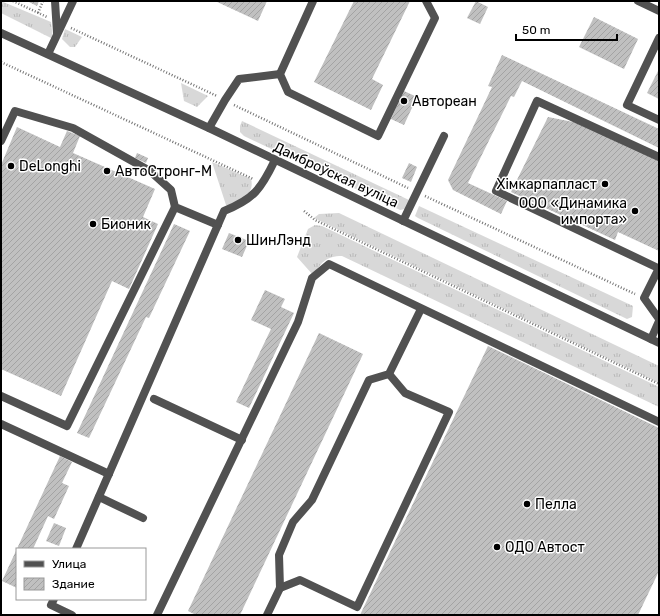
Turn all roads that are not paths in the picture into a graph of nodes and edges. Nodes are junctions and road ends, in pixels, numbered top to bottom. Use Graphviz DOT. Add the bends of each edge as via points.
graph roads {
  1 [pos="55,1"];
  2 [pos="73,1"];
  3 [pos="314,1"];
  4 [pos="426,1"];
  5 [pos="638,1"];
  6 [pos="659,11"];
  7 [pos="59,23"];
  8 [pos="1,32"];
  9 [pos="659,38"];
  10 [pos="48,54"];
  11 [pos="280,74"];
  12 [pos="659,120"];
  13 [pos="209,128"];
  14 [pos="444,136"];
  15 [pos="1,141"];
  16 [pos="659,157"];
  17 [pos="274,160"];
  18 [pos="175,207"];
  19 [pos="403,220"];
  20 [pos="218,225"];
  21 [pos="658,268"];
  22 [pos="420,311"];
  23 [pos="659,320"];
  24 [pos="651,339"];
  25 [pos="659,343"];
  26 [pos="389,374"];
  27 [pos="1,396"];
  28 [pos="154,399"];
  29 [pos="659,422"];
  30 [pos="1,424"];
  31 [pos="242,440"];
  32 [pos="109,474"];
  33 [pos="99,497"];
  34 [pos="143,518"];
  35 [pos="76,548"];
  36 [pos="280,588"];
  37 [pos="54,600"];
  38 [pos="72,615"];
  39 [pos="157,615"];
  40 [pos="267,615"];
  1 -- 7 [label="street"];
  2 -- 7 [label="street"];
  3 -- 11 [label="street"];
  4 -- 11 [label="street" via="435,18 378,136 288,92"];
  5 -- 6 [label="street"];
  7 -- 10 [label="street"];
  8 -- 10 [label="street, Дамброўская вуліца"];
  9 -- 12 [label="street" via="627,105"];
  10 -- 13 [label="street, Дамброўская вуліца"];
  11 -- 13 [label="street" via="239,80"];
  13 -- 17 [label="street, Дамброўская вуліца"];
  14 -- 19 [label="street"];
  15 -- 18 [label="street" via="15,111 73,128 150,171 171,190"];
  16 -- 21 [label="street" via="537,101 496,191"];
  17 -- 19 [label="street, Дамброўская вуліца"];
  17 -- 20 [label="street" via="262,183 244,203 224,211"];
  18 -- 20 [label="street"];
  18 -- 27 [label="street" via="67,426"];
  19 -- 24 [label="street, Дамброўская вуліца"];
  20 -- 32 [label="street"];
  21 -- 23 [label="street" via="644,298"];
  22 -- 26 [label="street"];
  23 -- 24 [label="street"];
  24 -- 25 [label="street, Дамброўская вуліца"];
  26 -- 36 [label="street" via="369,380 312,500 293,522 279,555"];
  26 -- 36 [label="street" via="405,394 449,412 357,607 300,580"];
  28 -- 31 [label="street"];
  29 -- 31 [label="street" via="329,264 312,278 298,322"];
  30 -- 32 [label="street"];
  31 -- 39 [label="street"];
  32 -- 33 [label="street"];
  33 -- 34 [label="street"];
  33 -- 35 [label="street"];
  36 -- 40 [label="street"];
  37 -- 38 [label="street" via="51,605"];
}
